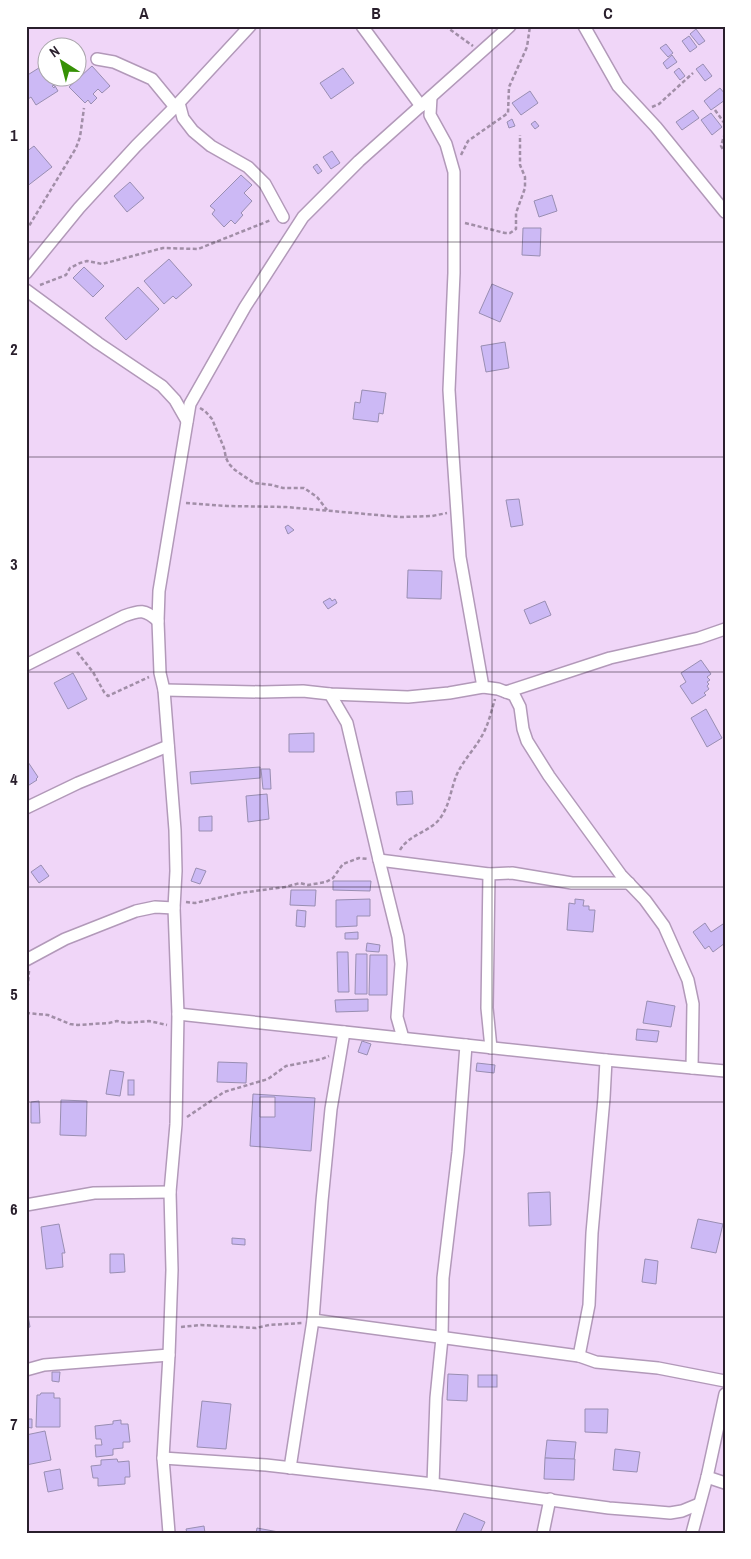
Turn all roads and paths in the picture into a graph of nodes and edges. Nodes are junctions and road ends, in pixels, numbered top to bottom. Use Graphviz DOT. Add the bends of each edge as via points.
graph roads {
  1 [pos="250,26"];
  2 [pos="362,26"];
  3 [pos="445,26"];
  4 [pos="510,26"];
  5 [pos="530,26"];
  6 [pos="584,26"];
  7 [pos="480,51"];
  8 [pos="97,59"];
  9 [pos="693,73"];
  10 [pos="431,97"];
  11 [pos="636,104"];
  12 [pos="177,105"];
  13 [pos="421,106"];
  14 [pos="84,108"];
  15 [pos="715,110"];
  16 [pos="725,124"];
  17 [pos="725,133"];
  18 [pos="520,135"];
  19 [pos="725,153"];
  20 [pos="454,172"];
  21 [pos="725,212"];
  22 [pos="283,217"];
  23 [pos="454,220"];
  24 [pos="26,231"];
  25 [pos="26,272"];
  26 [pos="27,290"];
  27 [pos="190,404"];
  28 [pos="187,420"];
  29 [pos="174,504"];
  30 [pos="328,511"];
  31 [pos="456,511"];
  32 [pos="159,591"];
  33 [pos="138,611"];
  34 [pos="158,621"];
  35 [pos="725,629"];
  36 [pos="70,643"];
  37 [pos="26,665"];
  38 [pos="160,672"];
  39 [pos="483,687"];
  40 [pos="164,690"];
  41 [pos="502,690"];
  42 [pos="330,694"];
  43 [pos="168,746"];
  44 [pos="26,808"];
  45 [pos="379,860"];
  46 [pos="393,862"];
  47 [pos="489,874"];
  48 [pos="629,883"];
  49 [pos="174,901"];
  50 [pos="155,907"];
  51 [pos="29,959"];
  52 [pos="26,1006"];
  53 [pos="26,1013"];
  54 [pos="178,1019"];
  55 [pos="344,1032"];
  56 [pos="403,1038"];
  57 [pos="466,1045"];
  58 [pos="342,1048"];
  59 [pos="490,1048"];
  60 [pos="606,1060"];
  61 [pos="692,1068"];
  62 [pos="725,1071"];
  63 [pos="176,1124"];
  64 [pos="170,1192"];
  65 [pos="26,1205"];
  66 [pos="313,1320"];
  67 [pos="170,1327"];
  68 [pos="442,1338"];
  69 [pos="169,1355"];
  70 [pos="579,1356"];
  71 [pos="26,1370"];
  72 [pos="725,1381"];
  73 [pos="725,1394"];
  74 [pos="163,1458"];
  75 [pos="290,1468"];
  76 [pos="706,1477"];
  77 [pos="725,1483"];
  78 [pos="433,1484"];
  79 [pos="550,1499"];
  80 [pos="699,1504"];
  81 [pos="169,1533"];
  82 [pos="543,1533"];
  83 [pos="692,1533"];
  1 -- 12 [label="street"];
  2 -- 13 [label="street"];
  3 -- 7 [label="path"];
  4 -- 7 [label="street"];
  5 -- 20 [label="path" via="527,47 509,87 508,113 468,141"];
  6 -- 11 [label="street" via="618,86"];
  7 -- 10 [label="street"];
  8 -- 12 [label="street" via="114,62 152,79"];
  9 -- 11 [label="path" via="659,104 648,107"];
  10 -- 13 [label="street"];
  10 -- 20 [label="street" via="430,115 446,144"];
  11 -- 21 [label="street"];
  12 -- 22 [label="street" via="193,131 211,146 248,167 265,184"];
  12 -- 25 [label="street" via="79,208"];
  13 -- 27 [label="street" via="303,216 245,307"];
  14 -- 24 [label="path" via="76,148"];
  15 -- 16 [label="path"];
  17 -- 19 [label="path" via="721,146"];
  18 -- 23 [label="path" via="520,165 525,188 516,213 516,229 505,233"];
  20 -- 23 [label="street"];
  22 -- 26 [label="path" via="198,248 152,250 102,264 87,261 70,268 66,275"];
  23 -- 31 [label="street" via="449,390"];
  26 -- 28 [label="street" via="162,386 176,400"];
  27 -- 28 [label="street"];
  27 -- 30 [label="path" via="209,414 222,441 228,464 235,470 254,483 304,488"];
  28 -- 29 [label="street"];
  29 -- 30 [label="path"];
  29 -- 32 [label="street"];
  30 -- 31 [label="path" via="400,517"];
  31 -- 39 [label="street" via="460,556"];
  32 -- 33 [label="street"];
  32 -- 34 [label="street"];
  33 -- 34 [label="street" via="147,612"];
  33 -- 36 [label="street"];
  34 -- 38 [label="street"];
  35 -- 41 [label="street"];
  36 -- 37 [label="street"];
  36 -- 38 [label="path" via="108,696"];
  38 -- 40 [label="street"];
  39 -- 41 [label="street"];
  39 -- 42 [label="street" via="408,696"];
  40 -- 42 [label="street"];
  40 -- 43 [label="street"];
  41 -- 46 [label="path" via="481,738 456,775 441,818 408,841"];
  41 -- 48 [label="street" via="514,695 520,707 527,741 549,776"];
  42 -- 45 [label="street" via="347,723"];
  43 -- 44 [label="street"];
  43 -- 49 [label="street" via="175,830"];
  45 -- 46 [label="street"];
  45 -- 49 [label="path" via="351,860 343,864 333,878 318,884 300,883 195,903"];
  45 -- 56 [label="street" via="398,937 401,964 397,1018"];
  46 -- 47 [label="street"];
  47 -- 48 [label="street" via="512,873 572,883"];
  47 -- 59 [label="street" via="487,1008"];
  48 -- 61 [label="street" via="664,926 688,980 693,1004"];
  49 -- 50 [label="street"];
  49 -- 50 [label="street"];
  49 -- 54 [label="street"];
  50 -- 51 [label="street" via="136,911 65,939"];
  51 -- 52 [label="path"];
  53 -- 54 [label="path" via="48,1015 78,1025 117,1021 149,1021 165,1025"];
  54 -- 55 [label="street"];
  54 -- 63 [label="street"];
  55 -- 56 [label="street"];
  55 -- 58 [label="street"];
  56 -- 57 [label="street"];
  57 -- 59 [label="street"];
  57 -- 68 [label="street" via="458,1152 443,1278"];
  58 -- 63 [label="path" via="322,1059 286,1066 268,1079 224,1092"];
  58 -- 66 [label="street" via="328,1146"];
  59 -- 60 [label="street"];
  60 -- 61 [label="street"];
  60 -- 70 [label="street" via="589,1305"];
  61 -- 62 [label="street"];
  63 -- 64 [label="street"];
  64 -- 65 [label="street" via="94,1193"];
  64 -- 67 [label="street"];
  66 -- 67 [label="path" via="256,1328"];
  66 -- 68 [label="street"];
  66 -- 75 [label="street"];
  67 -- 69 [label="street"];
  68 -- 70 [label="street"];
  68 -- 78 [label="street"];
  69 -- 71 [label="street" via="44,1365"];
  69 -- 74 [label="street"];
  70 -- 72 [label="street" via="596,1362 658,1368"];
  73 -- 76 [label="street"];
  74 -- 75 [label="street"];
  74 -- 81 [label="street"];
  75 -- 78 [label="street"];
  76 -- 77 [label="street"];
  76 -- 80 [label="street"];
  78 -- 79 [label="street"];
  79 -- 80 [label="street" via="670,1513"];
  79 -- 82 [label="street"];
  80 -- 83 [label="street"];
}
